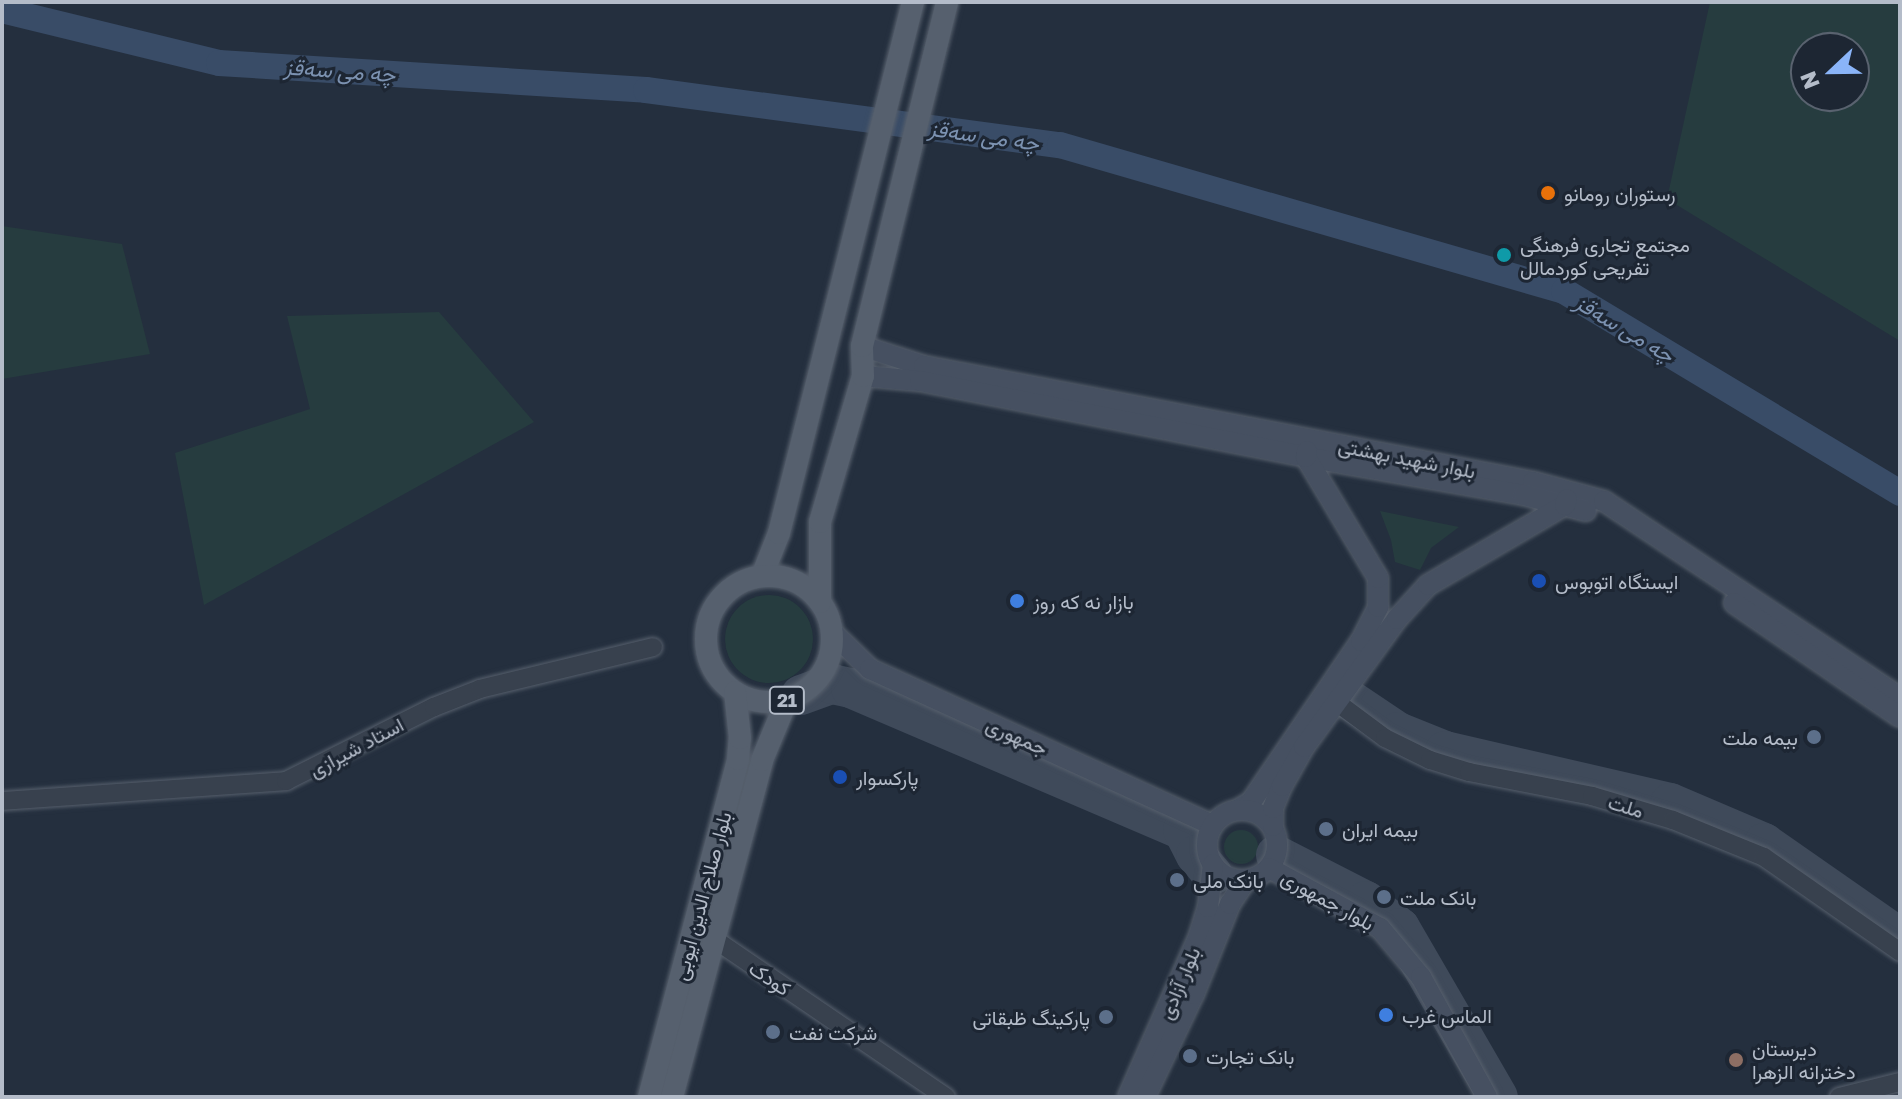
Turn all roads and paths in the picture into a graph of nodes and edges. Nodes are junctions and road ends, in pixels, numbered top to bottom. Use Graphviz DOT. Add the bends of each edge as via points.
graph roads {
  1 [pos="913,2"];
  2 [pos="947,2"];
  3 [pos="862,346"];
  4 [pos="863,376"];
  5 [pos="1307,448"];
  6 [pos="1568,499"];
  7 [pos="762,576"];
  8 [pos="820,602"];
  9 [pos="832,632"];
  10 [pos="653,647"];
  11 [pos="735,692"];
  12 [pos="1900,698"];
  13 [pos="787,700"];
  14 [pos="1335,701"];
  15 [pos="1900,717"];
  16 [pos="2,801"];
  17 [pos="1239,809"];
  18 [pos="1213,825"];
  19 [pos="1273,826"];
  20 [pos="1213,864"];
  21 [pos="1269,868"];
  22 [pos="1246,880"];
  23 [pos="714,939"];
  24 [pos="1900,952"];
  25 [pos="1900,1082"];
  26 [pos="649,1097"];
  27 [pos="672,1097"];
  28 [pos="946,1097"];
  29 [pos="1128,1097"];
  30 [pos="1145,1097"];
  31 [pos="1487,1097"];
  32 [pos="1839,1097"];
  1 -- 7 [label="main road" via="779,533"];
  2 -- 3 [label="main road"];
  3 -- 4 [label="main road"];
  3 -- 5 [label="main road, بلوار شهید بهشتی" via="924,366"];
  4 -- 5 [label="main road, بلوار شهید بهشتی" via="920,381"];
  4 -- 8 [label="main road" via="820,522"];
  5 -- 6 [label="main road, بلوار شهید بهشتی"];
  5 -- 17 [label="main road" via="1378,578 1378,607 1361,641 1251,802"];
  6 -- 12 [label="main road, بلوار شهید بهشتی" via="1604,501"];
  6 -- 14 [label="main road" via="1428,585"];
  6 -- 15 [label="main road, بلوار شهید بهشتی" via="1647,543"];
  7 -- 8 [label="main road" via="800,584"];
  7 -- 11 [label="main road" via="730,589 708,624 709,659"];
  8 -- 9 [label="main road"];
  9 -- 13 [label="main road, 21" via="826,668 815,683"];
  9 -- 18 [label="main road, جمهوری" via="870,669"];
  10 -- 16 [label="street, استاد شیرازی" via="480,689 286,781"];
  11 -- 13 [label="main road, 21" via="769,703"];
  11 -- 26 [label="main road, بلوار صلاح الدین ایوبی" via="738,759"];
  13 -- 23 [label="main road, بلوار صلاح الدین ایوبی" via="762,760"];
  14 -- 19 [label="main road" via="1282,786"];
  14 -- 24 [label="street, ملت" via="1385,738 1430,760 1592,796 1673,820 1764,857"];
  17 -- 18 [label="main road"];
  17 -- 19 [label="main road" via="1262,815"];
  18 -- 20 [label="main road" via="1207,848"];
  19 -- 21 [label="main road" via="1278,845"];
  20 -- 22 [label="main road" via="1225,876"];
  20 -- 29 [label="main road, بلوار آزادی" via="1199,936"];
  21 -- 22 [label="main road"];
  21 -- 31 [label="main road, بلوار جمهوری" via="1380,928 1421,977"];
  22 -- 30 [label="main road" via="1225,915"];
  23 -- 27 [label="main road, بلوار صلاح الدین ایوبی"];
  23 -- 28 [label="street, کودک"];
  25 -- 32 [label="street"];
}
